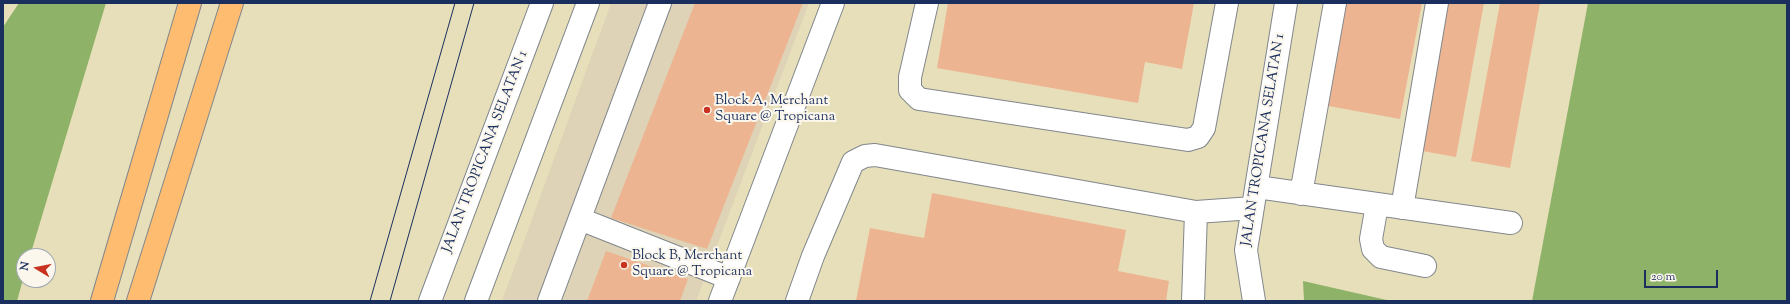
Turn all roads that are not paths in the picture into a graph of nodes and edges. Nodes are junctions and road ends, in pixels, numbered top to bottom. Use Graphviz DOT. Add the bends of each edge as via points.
graph roads {
  1 [pos="190,3"];
  2 [pos="232,3"];
  3 [pos="542,3"];
  4 [pos="588,3"];
  5 [pos="660,3"];
  6 [pos="833,3"];
  7 [pos="927,3"];
  8 [pos="1227,3"];
  9 [pos="1286,3"];
  10 [pos="1335,3"];
  11 [pos="1437,3"];
  12 [pos="1257,187"];
  13 [pos="1301,194"];
  14 [pos="1377,204"];
  15 [pos="1253,208"];
  16 [pos="1402,208"];
  17 [pos="1196,212"];
  18 [pos="580,219"];
  19 [pos="1511,224"];
  20 [pos="1424,266"];
  21 [pos="729,278"];
  22 [pos="102,301"];
  23 [pos="138,301"];
  24 [pos="430,301"];
  25 [pos="476,301"];
  26 [pos="549,301"];
  27 [pos="720,301"];
  28 [pos="797,301"];
  29 [pos="1193,301"];
  30 [pos="1254,301"];
  1 -- 22 [label="highway"];
  2 -- 23 [label="highway"];
  3 -- 24 [label="street, JALAN TROPICANA SELATAN 1"];
  4 -- 25 [label="street"];
  5 -- 18 [label="street"];
  6 -- 21 [label="street"];
  7 -- 8 [label="street" via="910,77 910,90 918,99 1188,140 1198,137 1204,128"];
  9 -- 12 [label="street, JALAN TROPICANA SELATAN 1"];
  10 -- 13 [label="street"];
  11 -- 16 [label="street"];
  12 -- 13 [label="street"];
  12 -- 15 [label="street, JALAN TROPICANA SELATAN 1"];
  13 -- 14 [label="street"];
  14 -- 16 [label="street"];
  14 -- 20 [label="street" via="1371,238 1373,249 1381,257"];
  15 -- 17 [label="street"];
  15 -- 30 [label="street, JALAN TROPICANA SELATAN 1" via="1246,250"];
  16 -- 19 [label="street"];
  17 -- 28 [label="street" via="875,155 865,156 853,162"];
  17 -- 29 [label="street"];
  18 -- 21 [label="street"];
  18 -- 26 [label="street"];
  21 -- 27 [label="street"];
}
